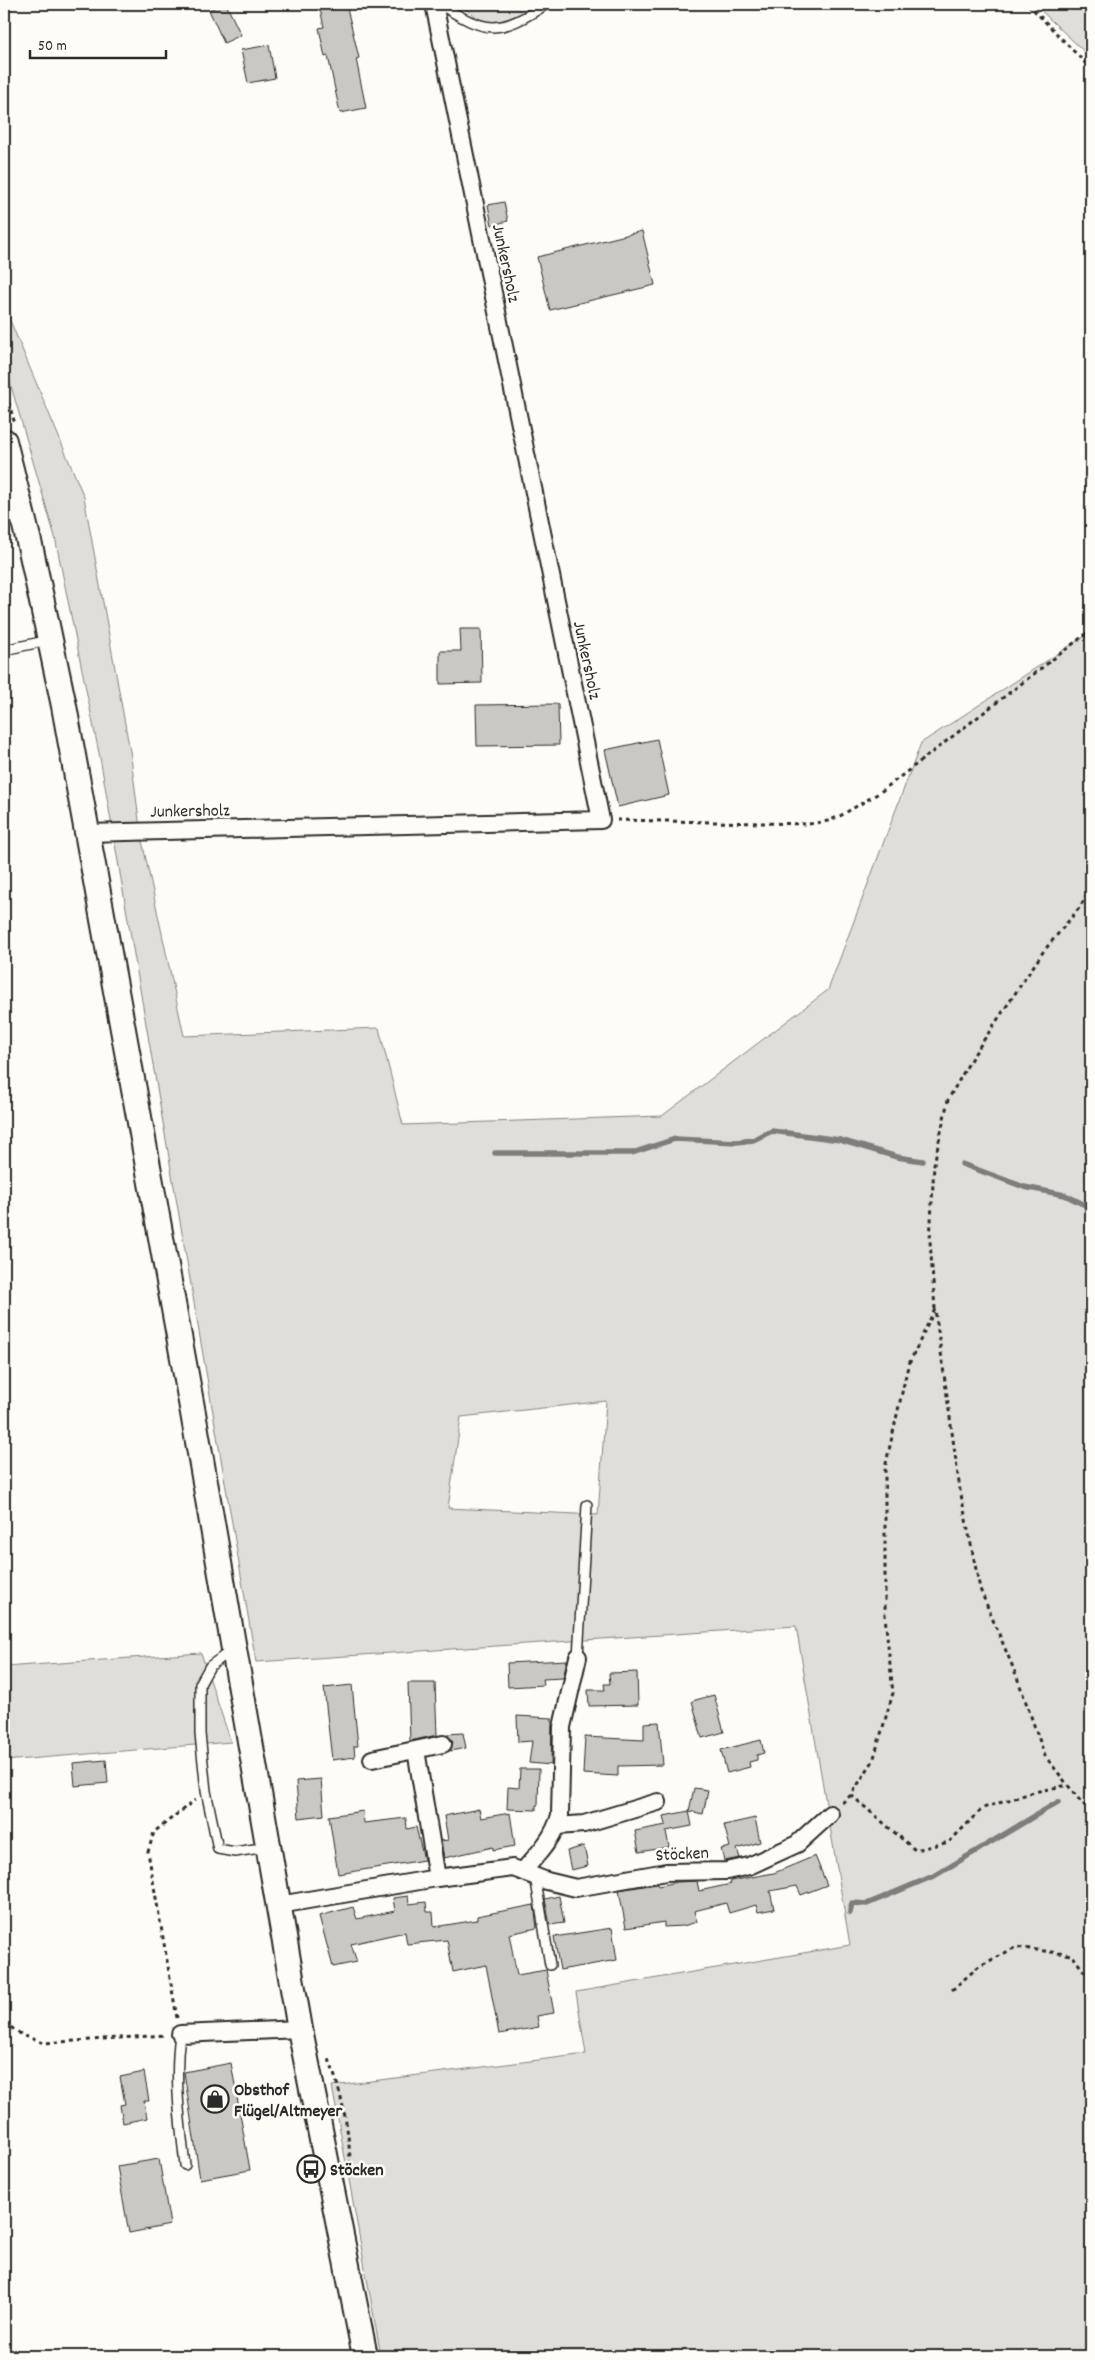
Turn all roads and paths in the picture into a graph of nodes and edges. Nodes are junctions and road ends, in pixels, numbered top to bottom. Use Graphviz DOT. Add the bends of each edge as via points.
graph roads {
  1 [pos="434,4"];
  2 [pos="439,4"];
  3 [pos="547,4"];
  4 [pos="1028,4"];
  5 [pos="1091,70"];
  6 [pos="4,441"];
  7 [pos="1091,630"];
  8 [pos="50,640"];
  9 [pos="4,650"];
  10 [pos="601,820"];
  11 [pos="86,833"];
  12 [pos="1091,887"];
  13 [pos="935,1308"];
  14 [pos="587,1505"];
  15 [pos="234,1648"];
  16 [pos="578,1657"];
  17 [pos="444,1744"];
  18 [pos="416,1750"];
  19 [pos="372,1759"];
  20 [pos="1068,1785"];
  21 [pos="206,1791"];
  22 [pos="850,1795"];
  23 [pos="658,1802"];
  24 [pos="1091,1811"];
  25 [pos="830,1814"];
  26 [pos="557,1826"];
  27 [pos="268,1847"];
  28 [pos="529,1873"];
  29 [pos="437,1878"];
  30 [pos="278,1905"];
  31 [pos="550,1965"];
  32 [pos="1091,1981"];
  33 [pos="952,1990"];
  34 [pos="4,2023"];
  35 [pos="300,2029"];
  36 [pos="180,2034"];
  37 [pos="185,2166"];
  38 [pos="365,2356"];
  1 -- 10 [label="street, Junkersholz"];
  2 -- 3 [label="lane" via="482,27 494,28 508,26"];
  4 -- 5 [label="path"];
  6 -- 8 [label="main road"];
  7 -- 10 [label="path" via="879,794 828,821 810,824"];
  8 -- 9 [label="lane"];
  8 -- 11 [label="main road"];
  10 -- 11 [label="street, Junkersholz"];
  11 -- 15 [label="main road"];
  12 -- 13 [label="path" via="971,1059 948,1100 934,1164 930,1241"];
  13 -- 20 [label="path" via="960,1490 980,1589 1017,1677 1045,1756"];
  13 -- 22 [label="path" via="908,1366 885,1468 885,1616 893,1693 873,1761"];
  14 -- 16 [label="lane"];
  15 -- 21 [label="lane" via="210,1666 200,1684 200,1734"];
  15 -- 27 [label="main road"];
  16 -- 26 [label="street" via="562,1727"];
  17 -- 18 [label="street"];
  18 -- 19 [label="street"];
  18 -- 29 [label="street"];
  20 -- 22 [label="path" via="982,1808 948,1842 915,1850"];
  20 -- 24 [label="path"];
  21 -- 27 [label="lane" via="218,1849 235,1852"];
  21 -- 36 [label="path" via="154,1832 148,1852"];
  22 -- 25 [label="path"];
  23 -- 26 [label="street" via="584,1824"];
  25 -- 28 [label="street, Stöcken" via="796,1844 749,1866 726,1871 666,1872 576,1888"];
  26 -- 28 [label="street"];
  27 -- 30 [label="main road"];
  28 -- 29 [label="street, Stöcken" via="513,1868"];
  28 -- 31 [label="lane"];
  29 -- 30 [label="street, Stöcken"];
  30 -- 35 [label="main road"];
  32 -- 33 [label="path" via="1072,1955 1016,1947 978,1967"];
  34 -- 36 [label="path" via="24,2036 44,2043"];
  35 -- 36 [label="street"];
  35 -- 38 [label="main road"];
  36 -- 37 [label="lane" via="176,2094"];
}
